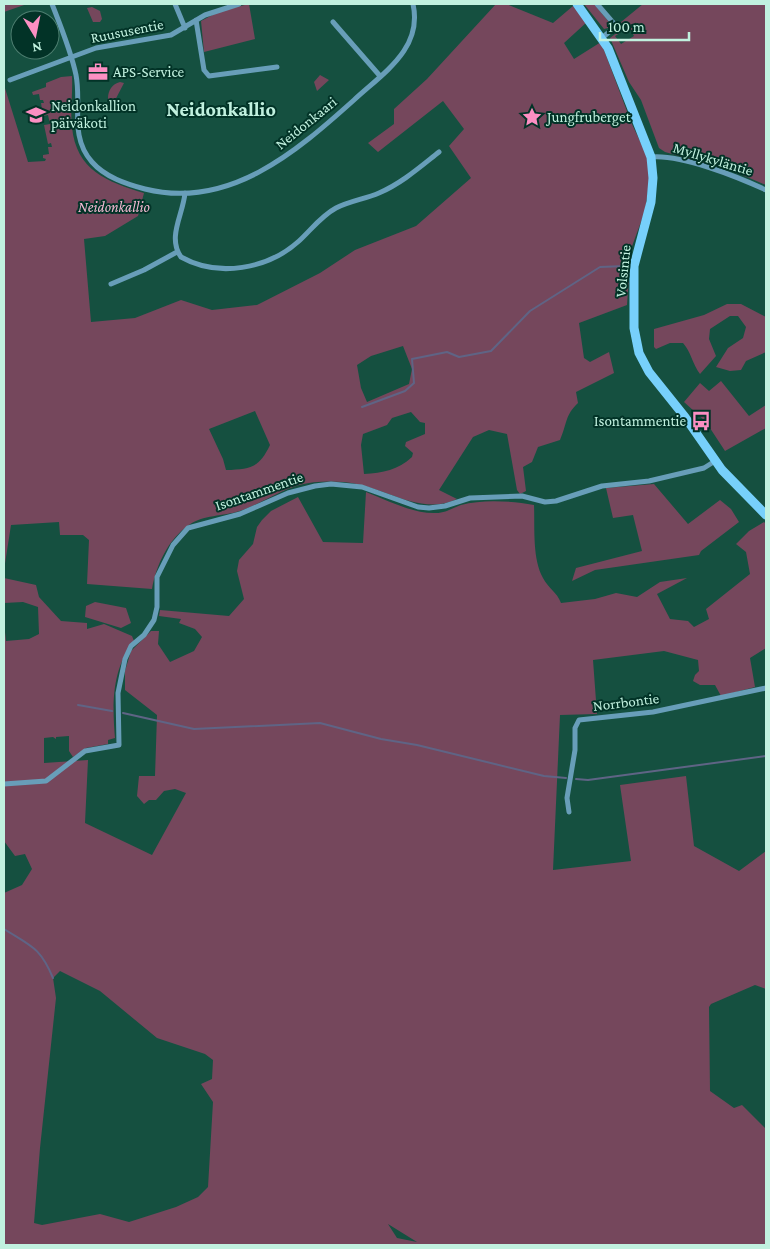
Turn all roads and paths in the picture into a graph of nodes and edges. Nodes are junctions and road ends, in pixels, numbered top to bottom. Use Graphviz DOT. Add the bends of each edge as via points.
graph roads {
  1 [pos="52,4"];
  2 [pos="175,4"];
  3 [pos="239,4"];
  4 [pos="413,4"];
  5 [pos="577,4"];
  6 [pos="597,4"];
  7 [pos="196,20"];
  8 [pos="333,22"];
  9 [pos="185,28"];
  10 [pos="602,38"];
  11 [pos="72,57"];
  12 [pos="277,67"];
  13 [pos="380,76"];
  14 [pos="10,80"];
  15 [pos="439,152"];
  16 [pos="651,157"];
  17 [pos="766,190"];
  18 [pos="185,193"];
  19 [pos="177,252"];
  20 [pos="111,284"];
  21 [pos="715,460"];
  22 [pos="766,515"];
  23 [pos="766,688"];
  24 [pos="4,784"];
  25 [pos="569,812"];
  1 -- 11 [label="street, Neidonkaari"];
  2 -- 9 [label="street"];
  3 -- 7 [label="street, Ruususentie"];
  4 -- 13 [label="street, Neidonkaari" via="416,20 410,43 401,57"];
  5 -- 10 [label="street, Volsintie"];
  6 -- 10 [label="street" via="616,26"];
  7 -- 9 [label="street, Ruususentie"];
  7 -- 12 [label="street" via="204,70 209,76"];
  8 -- 13 [label="street"];
  9 -- 11 [label="street, Ruususentie" via="171,35 110,44"];
  10 -- 16 [label="street, Volsintie"];
  11 -- 14 [label="street, Ruususentie"];
  11 -- 18 [label="street, Neidonkaari" via="78,87 78,131 90,160 110,177 134,186"];
  13 -- 18 [label="street, Neidonkaari" via="309,140 268,168 224,187"];
  15 -- 19 [label="street" via="394,185 336,208 288,250 269,260 245,267 217,268 188,262"];
  16 -- 17 [label="street, Myllykyläntie" via="661,156 707,168"];
  16 -- 21 [label="street, Volsintie" via="651,202 634,266 636,341 649,372"];
  18 -- 19 [label="street" via="174,238"];
  19 -- 20 [label="street"];
  21 -- 22 [label="street, Volsintie"];
  21 -- 24 [label="street, Isontammentie" via="704,468 649,481 602,486 566,499 550,501 522,496 470,498 429,508 362,487 315,486 288,493 240,514 188,528 173,545 157,577 154,620 131,646 125,659 118,693 119,745 84,751 46,781"];
  23 -- 25 [label="street, Norrbontie" via="655,712 579,720 575,728 567,798"];
}
